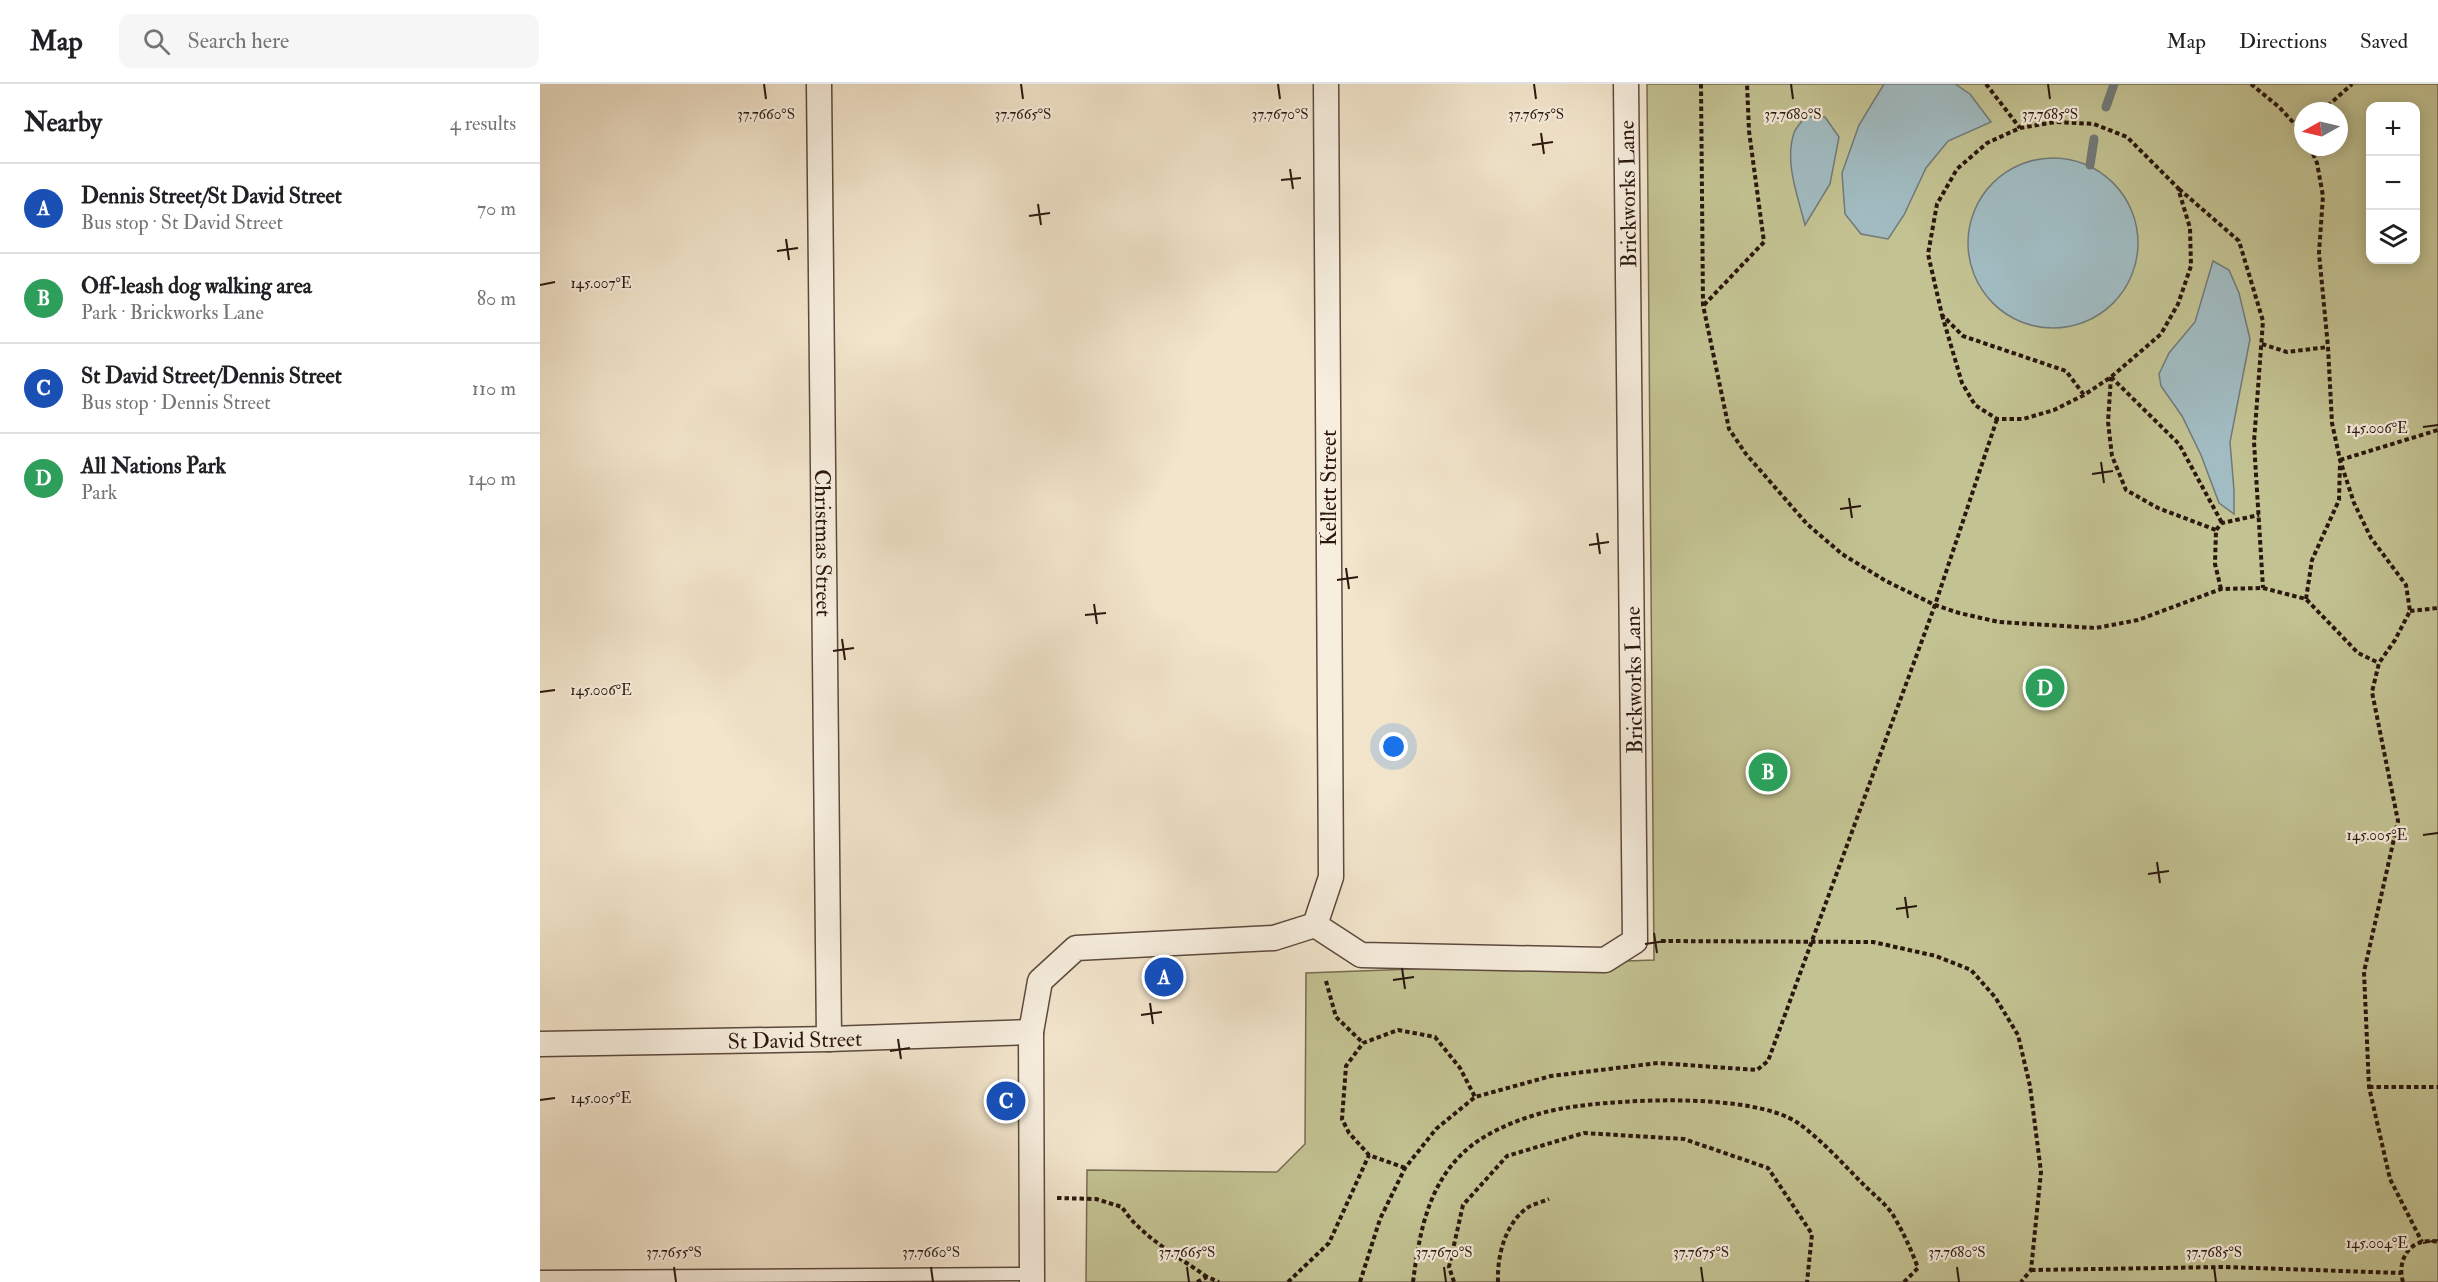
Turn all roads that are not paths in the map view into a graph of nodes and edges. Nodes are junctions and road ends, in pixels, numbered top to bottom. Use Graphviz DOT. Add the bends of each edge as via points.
graph roads {
  1 [pos="819,84"];
  2 [pos="1326,84"];
  3 [pos="1626,84"];
  4 [pos="1315,925"];
  5 [pos="1031,1032"];
  6 [pos="829,1040"];
  7 [pos="540,1044"];
  8 [pos="540,1277"];
  9 [pos="1032,1278"];
  1 -- 6 [label="street, Christmas Street"];
  2 -- 4 [label="street, Kellett Street" via="1331,877"];
  3 -- 4 [label="street, Brickworks Lane" via="1635,941 1605,960 1361,954"];
  4 -- 5 [label="street" via="1274,938 1076,948 1040,981"];
  5 -- 6 [label="street, St David Street"];
  5 -- 9 [label="street"];
  6 -- 7 [label="street, St David Street"];
  8 -- 9 [label="lane"];
}
